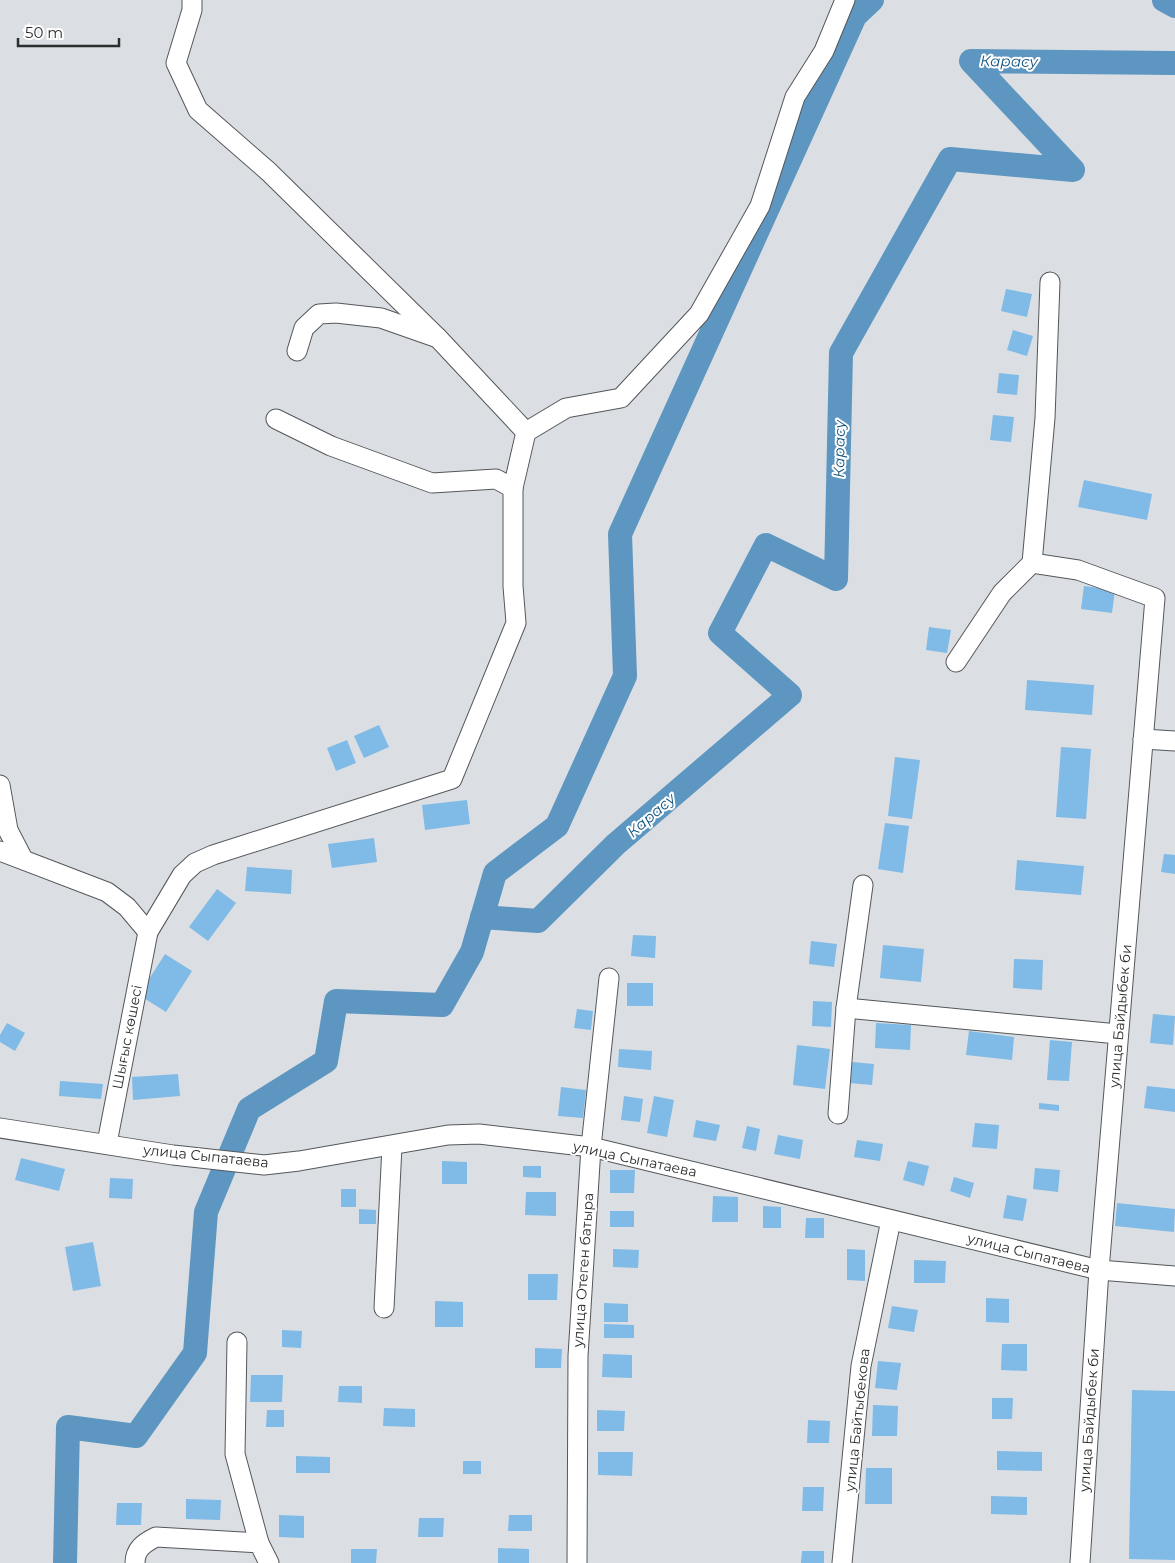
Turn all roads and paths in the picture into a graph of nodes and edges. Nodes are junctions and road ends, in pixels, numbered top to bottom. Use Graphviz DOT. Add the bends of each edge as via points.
graph roads {
  1 [pos="192,0"];
  2 [pos="845,0"];
  3 [pos="1050,282"];
  4 [pos="438,338"];
  5 [pos="298,351"];
  6 [pos="276,418"];
  7 [pos="526,432"];
  8 [pos="513,488"];
  9 [pos="1032,563"];
  10 [pos="956,662"];
  11 [pos="1144,739"];
  12 [pos="1175,742"];
  13 [pos="0,785"];
  14 [pos="0,851"];
  15 [pos="23,859"];
  16 [pos="863,885"];
  17 [pos="148,932"];
  18 [pos="609,978"];
  19 [pos="846,1008"];
  20 [pos="1118,1034"];
  21 [pos="838,1114"];
  22 [pos="0,1128"];
  23 [pos="106,1143"];
  24 [pos="392,1146"];
  25 [pos="591,1147"];
  26 [pos="891,1220"];
  27 [pos="1099,1270"];
  28 [pos="1175,1276"];
  29 [pos="384,1308"];
  30 [pos="237,1342"];
  31 [pos="259,1543"];
  32 [pos="135,1563"];
  33 [pos="269,1563"];
  34 [pos="577,1563"];
  35 [pos="842,1563"];
  36 [pos="1080,1563"];
  1 -- 4 [label="street" via="176,63 198,110 269,172"];
  2 -- 7 [label="street" via="824,51 795,97 760,206 699,314 621,398 566,408"];
  3 -- 9 [label="street" via="1045,418"];
  4 -- 5 [label="street" via="381,318 319,314 304,328"];
  4 -- 7 [label="street"];
  6 -- 8 [label="street" via="331,446 432,483 496,479"];
  7 -- 8 [label="street"];
  8 -- 17 [label="street" via="516,623 452,779 195,863 182,876"];
  9 -- 10 [label="street" via="1002,593"];
  9 -- 11 [label="street, улица Байдыбек би" via="1078,570 1156,598"];
  11 -- 12 [label="street"];
  11 -- 20 [label="street, улица Байдыбек би"];
  13 -- 15 [label="street" via="8,830"];
  14 -- 15 [label="street"];
  15 -- 17 [label="street" via="107,892 127,907"];
  16 -- 19 [label="street"];
  17 -- 23 [label="street, Шығыс көшесі"];
  18 -- 25 [label="street, улица Отеген батыра"];
  19 -- 20 [label="street"];
  19 -- 21 [label="street"];
  20 -- 27 [label="street, улица Байдыбек би"];
  22 -- 23 [label="street, улица Сыпатаева"];
  23 -- 24 [label="street, улица Сыпатаева" via="173,1155 264,1164"];
  24 -- 25 [label="street, улица Сыпатаева" via="448,1135 479,1134"];
  24 -- 29 [label="street"];
  25 -- 26 [label="street, улица Сыпатаева"];
  25 -- 34 [label="street, улица Отеген батыра" via="578,1356"];
  26 -- 27 [label="street, улица Сыпатаева"];
  26 -- 35 [label="street, улица Байтыбекова" via="861,1366"];
  27 -- 28 [label="street, улица Сыпатаева"];
  27 -- 36 [label="street, улица Байдыбек би"];
  30 -- 31 [label="street" via="235,1454"];
  31 -- 32 [label="street" via="156,1537 142,1544"];
  31 -- 33 [label="street"];
}
